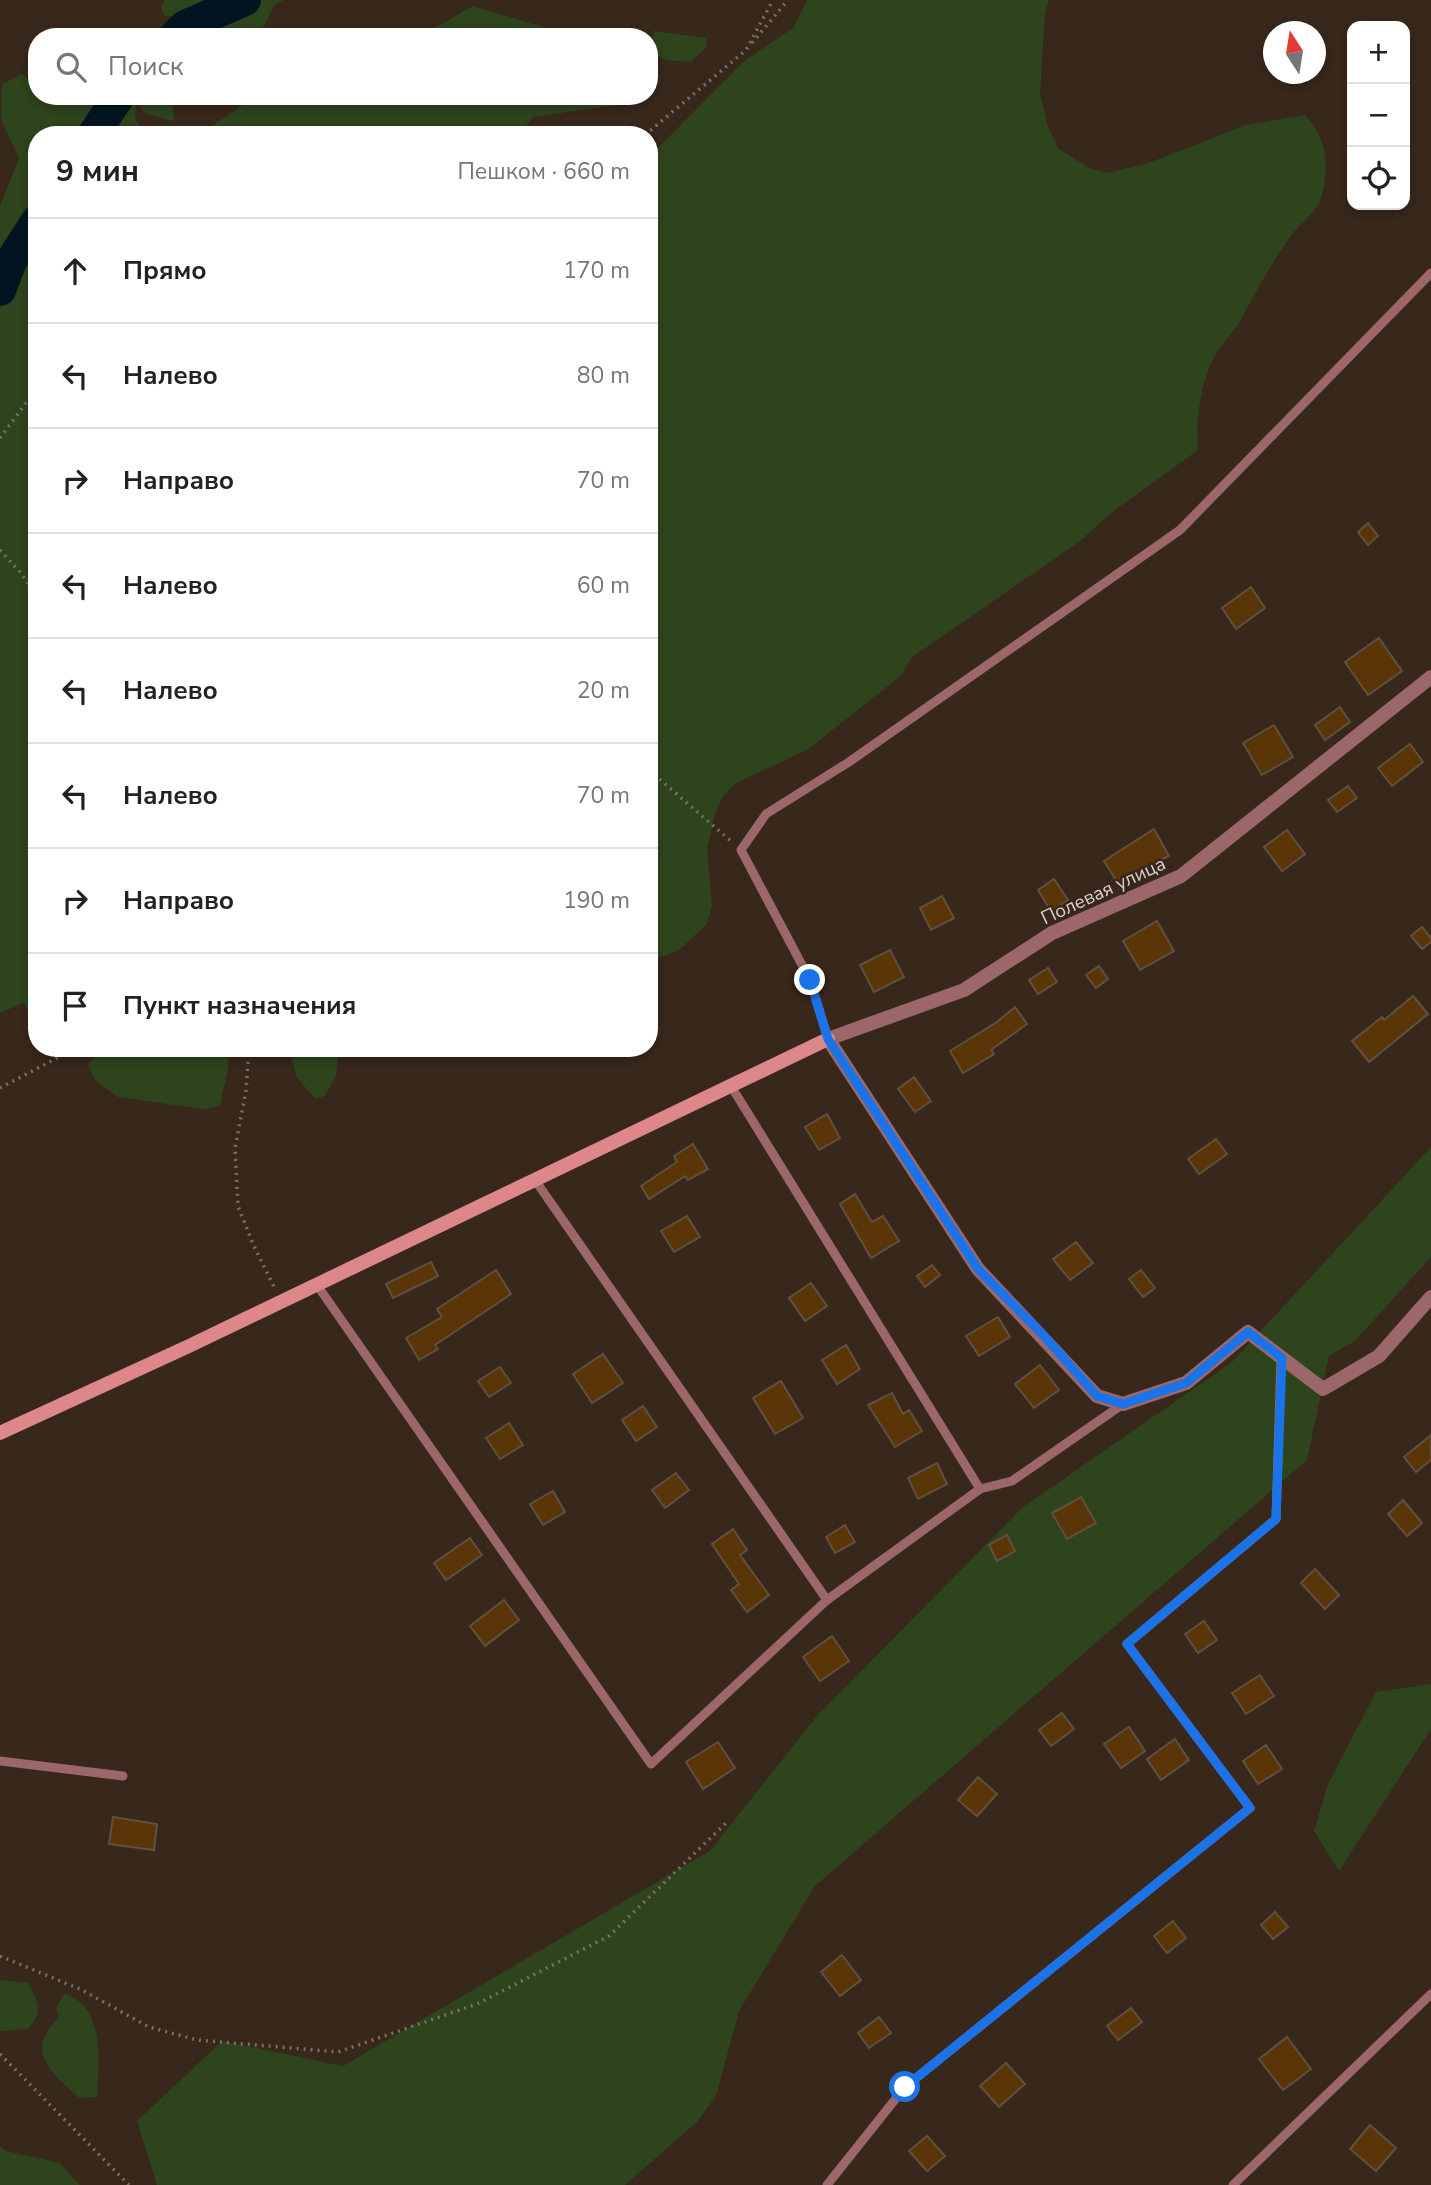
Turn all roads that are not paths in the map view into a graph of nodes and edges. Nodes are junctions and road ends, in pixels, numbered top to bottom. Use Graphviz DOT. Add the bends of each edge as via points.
graph roads {
  1 [pos="1431,273"];
  2 [pos="1431,677"];
  3 [pos="828,1039"];
  4 [pos="731,1086"];
  5 [pos="535,1180"];
  6 [pos="317,1284"];
  7 [pos="1431,1297"];
  8 [pos="1282,1358"];
  9 [pos="1123,1404"];
  10 [pos="0,1433"];
  11 [pos="980,1489"];
  12 [pos="827,1600"];
  13 [pos="0,1761"];
  14 [pos="123,1776"];
  15 [pos="1431,1994"];
  16 [pos="827,2185"];
  17 [pos="1233,2185"];
  1 -- 3 [label="lane" via="1180,530 849,762 766,814 741,850 810,980"];
  2 -- 3 [label="street, Полевая улица" via="1181,876 1052,933 964,990"];
  3 -- 4 [label="street"];
  3 -- 9 [label="street" via="978,1269 1097,1396"];
  4 -- 5 [label="street"];
  4 -- 11 [label="lane"];
  5 -- 6 [label="street"];
  5 -- 12 [label="lane"];
  6 -- 10 [label="street"];
  6 -- 12 [label="lane" via="651,1764"];
  7 -- 8 [label="street" via="1379,1356 1323,1389"];
  8 -- 9 [label="street" via="1248,1332 1186,1383"];
  8 -- 16 [label="lane" via="1276,1519 1127,1644 1250,1808 905,2087"];
  9 -- 11 [label="lane" via="1012,1481"];
  11 -- 12 [label="lane"];
  13 -- 14 [label="lane"];
  15 -- 17 [label="lane"];
}
